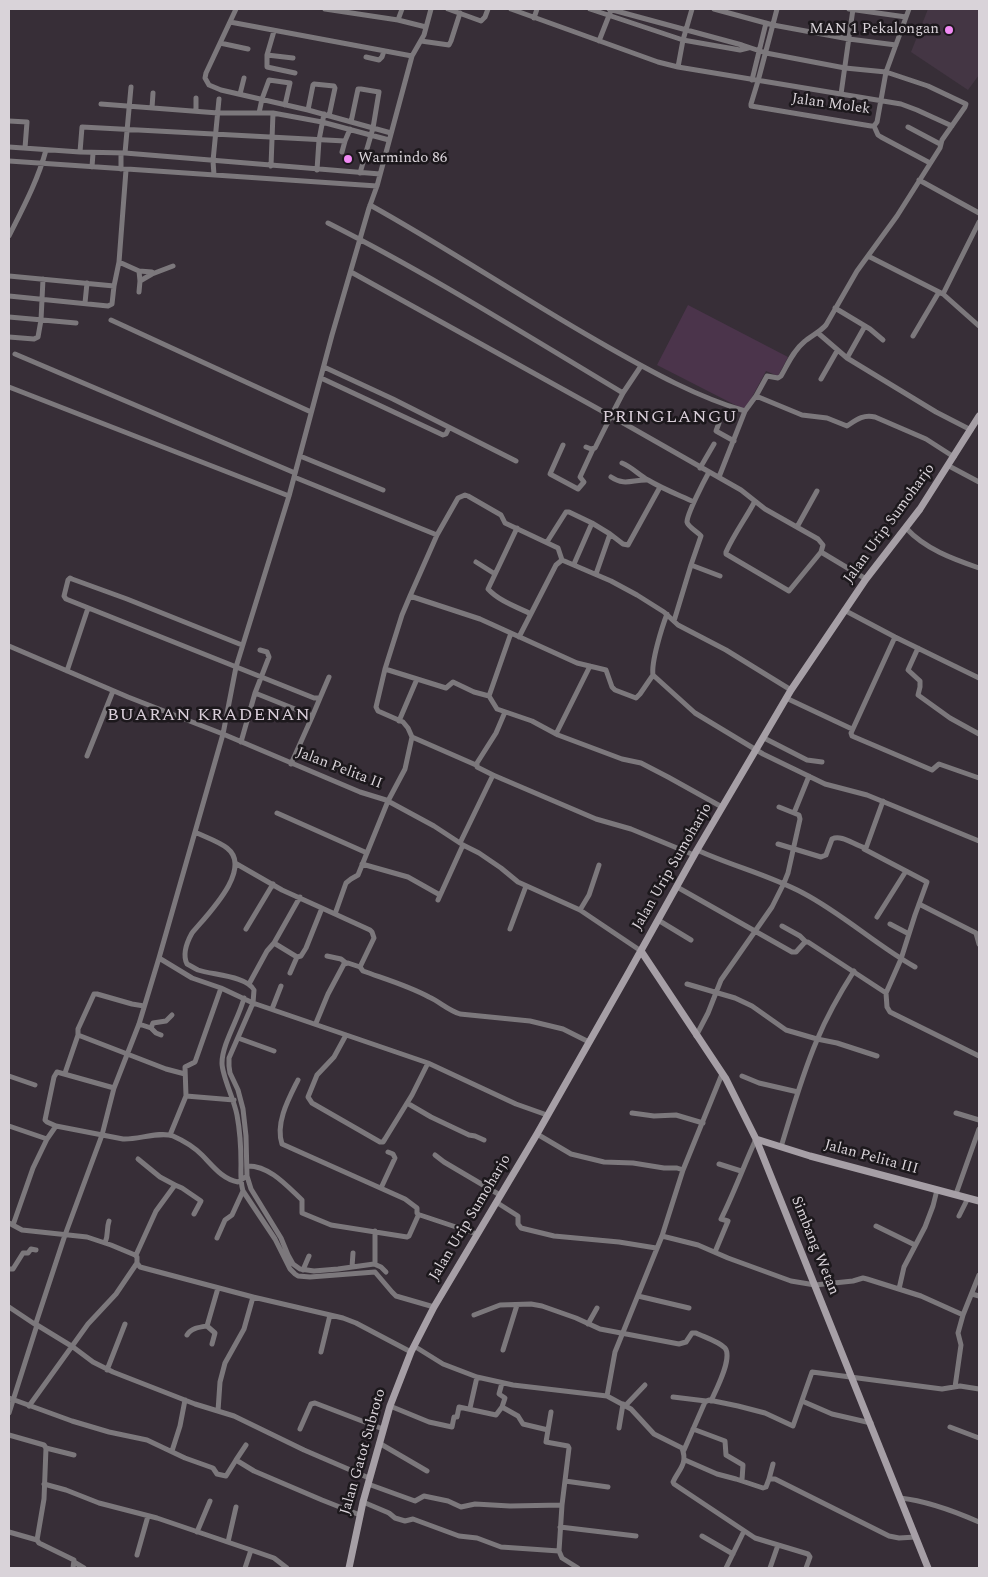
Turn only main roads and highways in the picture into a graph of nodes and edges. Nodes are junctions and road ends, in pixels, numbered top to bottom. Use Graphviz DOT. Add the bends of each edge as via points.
graph roads {
  1 [pos="979,416"];
  2 [pos="641,951"];
  3 [pos="756,1139"];
  4 [pos="979,1201"];
  5 [pos="413,1349"];
  6 [pos="350,1568"];
  7 [pos="928,1568"];
  1 -- 2 [label="main road, Jalan Urip Sumoharjo" via="949,466 844,610 791,690"];
  2 -- 3 [label="main road, Simbang Wetan" via="722,1074"];
  2 -- 5 [label="main road, Jalan Urip Sumoharjo" via="434,1307"];
  3 -- 4 [label="main road, Jalan Pelita III"];
  3 -- 7 [label="main road, Simbang Wetan"];
  5 -- 6 [label="main road, Jalan Gatot Subroto" via="378,1443"];
}
